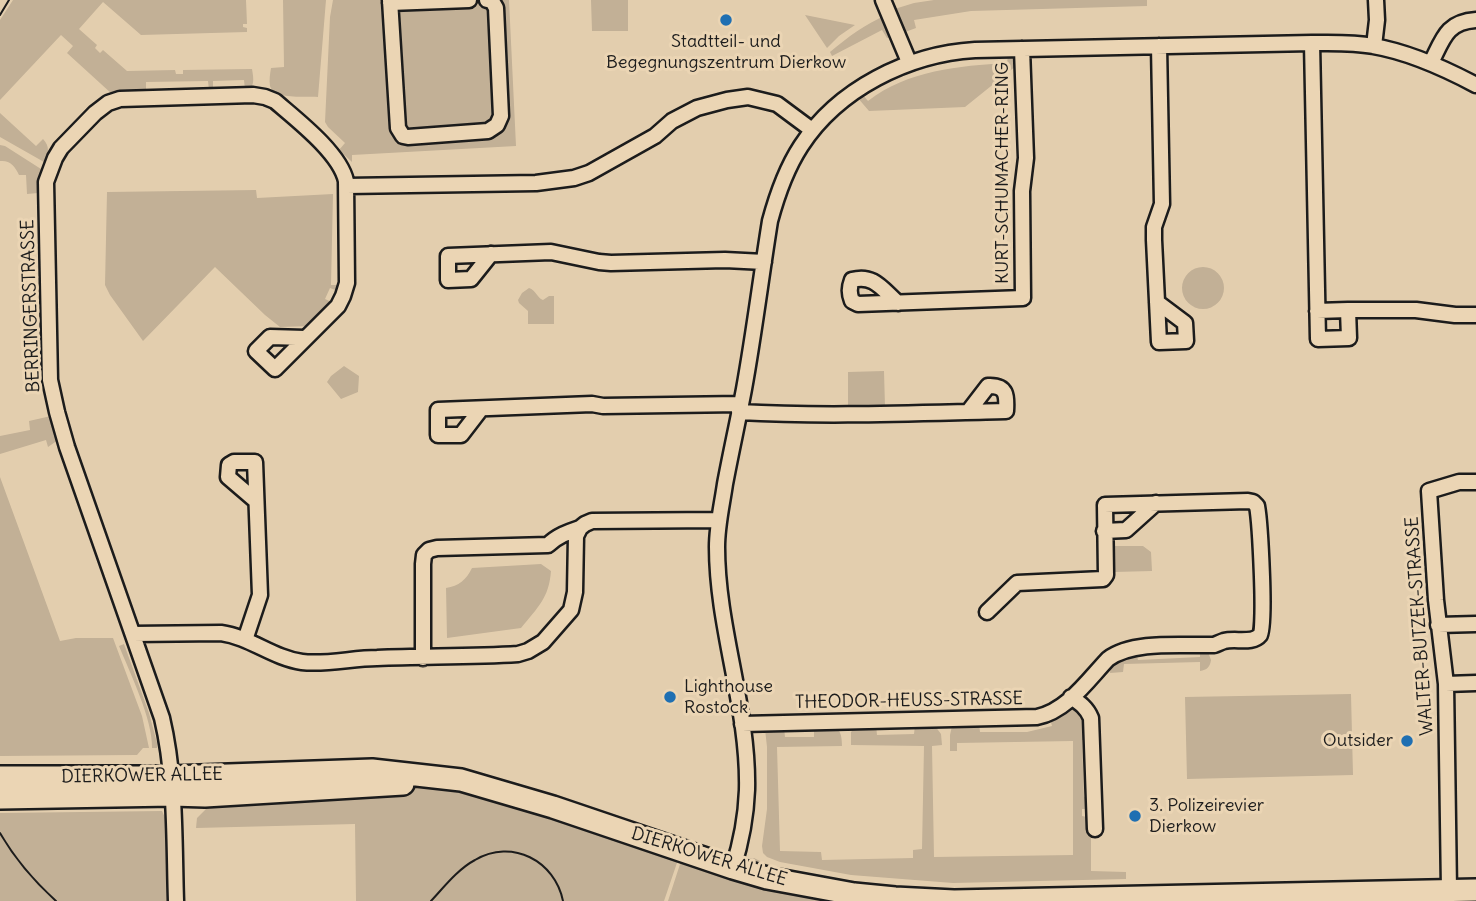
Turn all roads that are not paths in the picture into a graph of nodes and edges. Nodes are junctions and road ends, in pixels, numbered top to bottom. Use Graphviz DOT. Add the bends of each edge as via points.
graph roads {
  1 [pos="469,0"];
  2 [pos="487,0"];
  3 [pos="883,0"];
  4 [pos="1377,0"];
  5 [pos="390,2"];
  6 [pos="1476,20"];
  7 [pos="1312,43"];
  8 [pos="1159,46"];
  9 [pos="1374,46"];
  10 [pos="1022,49"];
  11 [pos="909,62"];
  12 [pos="1431,63"];
  13 [pos="1476,85"];
  14 [pos="812,131"];
  15 [pos="347,186"];
  16 [pos="491,254"];
  17 [pos="764,262"];
  18 [pos="1157,302"];
  19 [pos="898,303"];
  20 [pos="1348,310"];
  21 [pos="1317,311"];
  22 [pos="1476,315"];
  23 [pos="305,338"];
  24 [pos="740,408"];
  25 [pos="481,409"];
  26 [pos="968,412"];
  27 [pos="1476,481"];
  28 [pos="256,501"];
  29 [pos="1156,503"];
  30 [pos="719,520"];
  31 [pos="580,528"];
  32 [pos="1104,531"];
  33 [pos="987,612"];
  34 [pos="1476,624"];
  35 [pos="1438,625"];
  36 [pos="132,634"];
  37 [pos="245,640"];
  38 [pos="423,658"];
  39 [pos="1476,683"];
  40 [pos="1446,684"];
  41 [pos="1071,697"];
  42 [pos="742,724"];
  43 [pos="0,777"];
  44 [pos="172,786"];
  45 [pos="0,799"];
  46 [pos="1095,829"];
  47 [pos="733,869"];
  48 [pos="1449,890"];
  49 [pos="1476,890"];
  50 [pos="176,901"];
  1 -- 5 [label="street"];
  2 -- 5 [label="street" via="496,8 497,125 488,131 408,137 398,128"];
  3 -- 11 [label="street"];
  4 -- 9 [label="street"];
  6 -- 12 [label="street" via="1448,30"];
  7 -- 8 [label="street, KURT-SCHUMACHER-RING"];
  7 -- 9 [label="street, KURT-SCHUMACHER-RING"];
  7 -- 21 [label="street"];
  8 -- 10 [label="street, KURT-SCHUMACHER-RING"];
  8 -- 18 [label="street" via="1162,204 1154,227"];
  9 -- 12 [label="street, KURT-SCHUMACHER-RING"];
  10 -- 11 [label="street, KURT-SCHUMACHER-RING" via="963,50"];
  10 -- 19 [label="street, KURT-SCHUMACHER-RING" via="1027,158 1022,191 1023,299"];
  11 -- 14 [label="street, KURT-SCHUMACHER-RING" via="860,88"];
  12 -- 13 [label="street, KURT-SCHUMACHER-RING"];
  14 -- 15 [label="street" via="776,104 748,97 697,108 589,173 573,178 536,183"];
  14 -- 17 [label="street, KURT-SCHUMACHER-RING" via="777,195"];
  15 -- 23 [label="street, BERRINGERSTRASSE" via="347,283 338,306"];
  15 -- 36 [label="street, BERRINGERSTRASSE" via="338,160 313,135 275,101 253,95 120,99 95,113 55,158 46,182 50,380 67,447"];
  16 -- 17 [label="street" via="551,252 611,263"];
  17 -- 24 [label="street, KURT-SCHUMACHER-RING"];
  20 -- 21 [label="street"];
  20 -- 21 [label="street" via="1349,338 1318,339"];
  20 -- 22 [label="street"];
  24 -- 25 [label="street" via="592,404"];
  24 -- 26 [label="street" via="788,415"];
  24 -- 30 [label="street, KURT-SCHUMACHER-RING"];
  27 -- 35 [label="street, WALTER-BUTZEK-STRASSE" via="1429,491"];
  28 -- 37 [label="street" via="261,595"];
  29 -- 32 [label="street" via="1126,530"];
  29 -- 32 [label="street, THEODOR-HEUSS-STRASSE" via="1105,505"];
  29 -- 41 [label="street, THEODOR-HEUSS-STRASSE" via="1254,502 1262,631 1253,639 1214,645 1124,650 1108,659"];
  30 -- 31 [label="street" via="592,521"];
  30 -- 42 [label="street, KURT-SCHUMACHER-RING" via="720,596"];
  31 -- 38 [label="street" via="575,544 574,602 543,642 518,654"];
  31 -- 38 [label="street" via="548,545 429,550 422,564"];
  32 -- 33 [label="street, THEODOR-HEUSS-STRASSE" via="1103,579 1017,583"];
  34 -- 35 [label="street"];
  35 -- 40 [label="street, WALTER-BUTZEK-STRASSE"];
  36 -- 37 [label="street" via="221,633"];
  36 -- 44 [label="street, BERRINGERSTRASSE" via="162,718"];
  37 -- 38 [label="street" via="302,662"];
  39 -- 40 [label="street"];
  40 -- 48 [label="street, WALTER-BUTZEK-STRASSE"];
  41 -- 42 [label="street, THEODOR-HEUSS-STRASSE" via="1055,711 1037,717"];
  41 -- 46 [label="street" via="1091,718"];
  42 -- 47 [label="street, KURT-SCHUMACHER-RING" via="747,791"];
  43 -- 44 [label="main road, DIERKOWER ALLEE"];
  44 -- 45 [label="main road, DIERKOWER ALLEE"];
  44 -- 47 [label="main road, DIERKOWER ALLEE" via="372,770 461,780"];
  44 -- 50 [label="street, DIERKOWER ALLEE"];
  47 -- 48 [label="main road, DIERKOWER ALLEE" via="810,887 924,900"];
  48 -- 49 [label="main road, DIERKOWER ALLEE"];
}
